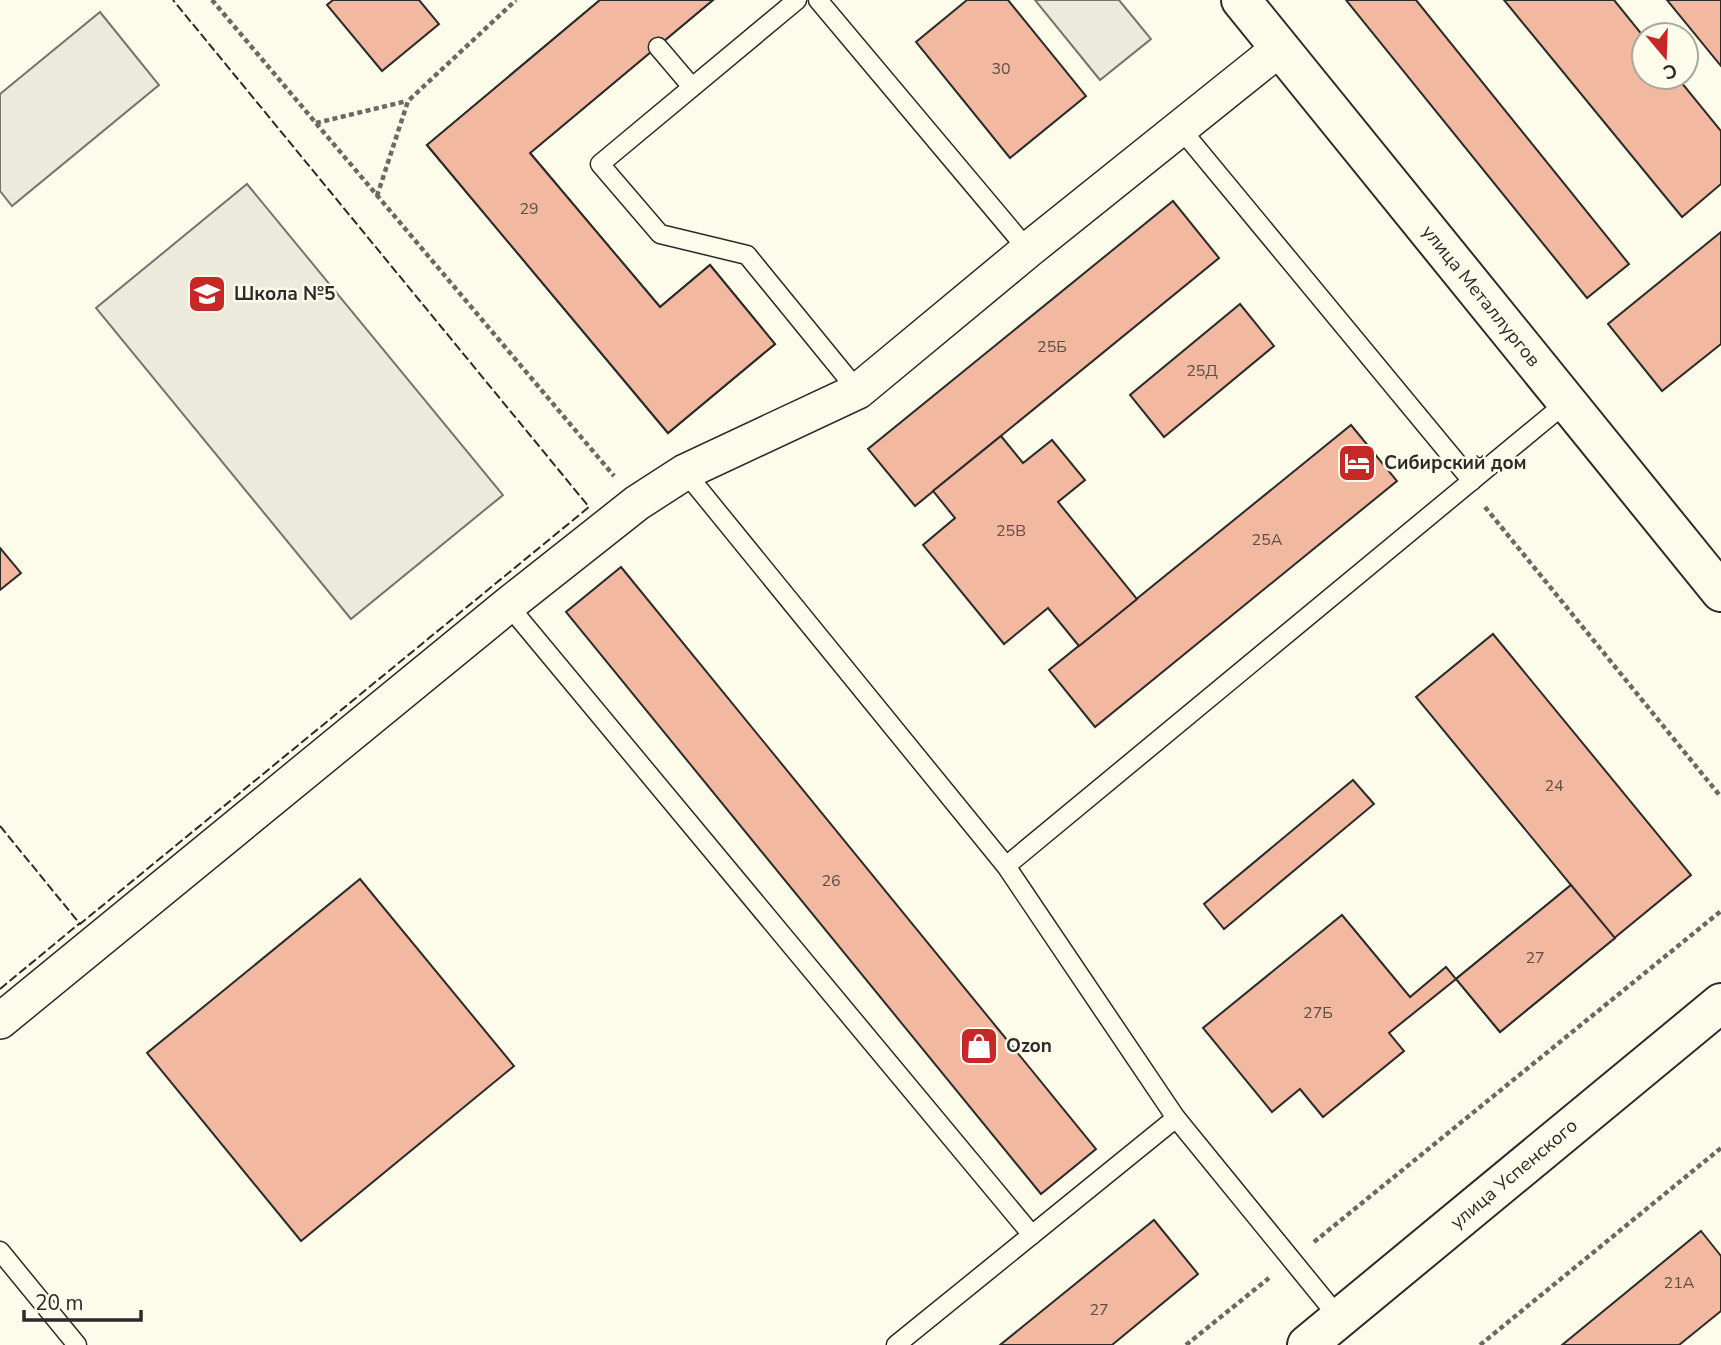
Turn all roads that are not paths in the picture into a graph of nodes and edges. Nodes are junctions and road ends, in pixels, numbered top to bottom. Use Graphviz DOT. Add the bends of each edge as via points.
graph roads {
  1 [pos="797,0"];
  2 [pos="818,0"];
  3 [pos="1241,0"];
  4 [pos="658,47"];
  5 [pos="1280,48"];
  6 [pos="692,87"];
  7 [pos="1180,128"];
  8 [pos="1028,250"];
  9 [pos="858,391"];
  10 [pos="1567,402"];
  11 [pos="685,472"];
  12 [pos="1469,483"];
  13 [pos="1721,592"];
  14 [pos="508,605"];
  15 [pos="1006,866"];
  16 [pos="1721,1003"];
  17 [pos="0,1021"];
  18 [pos="1176,1118"];
  19 [pos="1032,1235"];
  20 [pos="0,1251"];
  21 [pos="1340,1319"];
  22 [pos="77,1345"];
  23 [pos="896,1345"];
  24 [pos="1307,1345"];
  1 -- 6 [label="lane"];
  2 -- 8 [label="lane"];
  3 -- 5 [label="street, улица Металлургов"];
  4 -- 6 [label="lane"];
  5 -- 7 [label="street"];
  5 -- 10 [label="street, улица Металлургов"];
  6 -- 9 [label="lane" via="600,164 660,234 747,255"];
  7 -- 8 [label="street"];
  7 -- 12 [label="lane"];
  8 -- 9 [label="street"];
  9 -- 11 [label="street"];
  10 -- 12 [label="lane"];
  10 -- 13 [label="street, улица Металлургов"];
  11 -- 14 [label="street" via="637,503"];
  11 -- 15 [label="lane"];
  12 -- 15 [label="lane"];
  14 -- 17 [label="street"];
  14 -- 19 [label="lane"];
  15 -- 18 [label="lane"];
  16 -- 21 [label="street, улица Успенского"];
  18 -- 19 [label="lane"];
  18 -- 21 [label="lane"];
  19 -- 23 [label="lane"];
  20 -- 22 [label="lane"];
  21 -- 24 [label="street, улица Успенского"];
}
